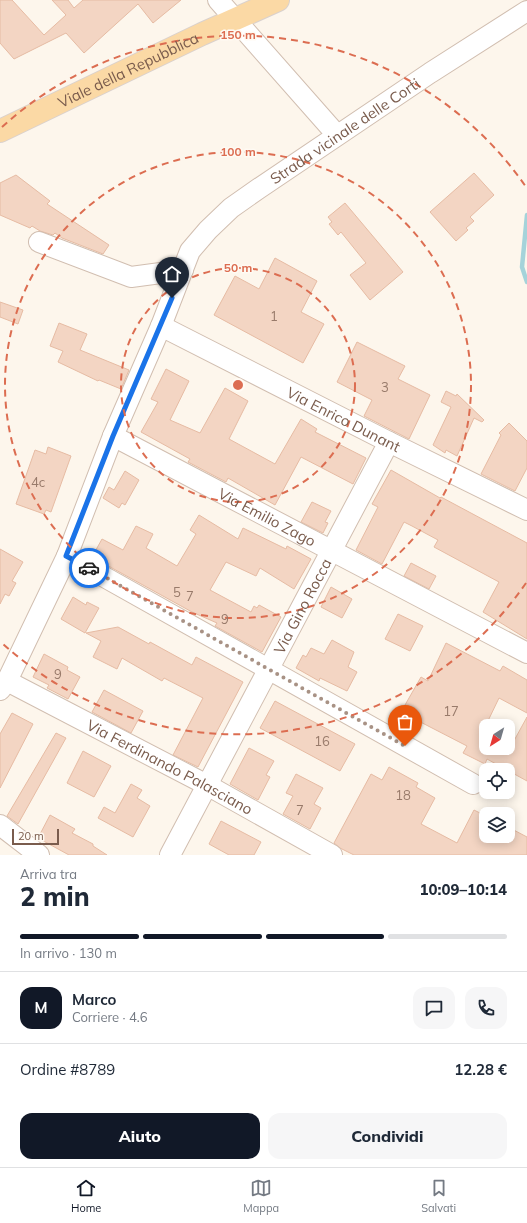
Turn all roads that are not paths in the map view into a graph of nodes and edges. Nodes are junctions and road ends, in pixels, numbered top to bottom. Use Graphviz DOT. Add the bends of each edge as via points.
graph roads {
  1 [pos="218,0"];
  2 [pos="278,0"];
  3 [pos="527,11"];
  4 [pos="235,20"];
  5 [pos="0,131"];
  6 [pos="337,135"];
  7 [pos="39,242"];
  8 [pos="183,270"];
  9 [pos="162,326"];
  10 [pos="113,436"];
  11 [pos="389,442"];
  12 [pos="527,510"];
  13 [pos="332,551"];
  14 [pos="66,556"];
  15 [pos="527,653"];
  16 [pos="270,669"];
  17 [pos="4,686"];
  18 [pos="473,784"];
  19 [pos="207,785"];
  20 [pos="0,825"];
  21 [pos="39,855"];
  22 [pos="170,855"];
  23 [pos="332,855"];
  1 -- 4 [label="street"];
  2 -- 4 [label="main road, Viale della Repubblica"];
  3 -- 6 [label="street, Strada vicinale delle Corti"];
  4 -- 5 [label="main road, Viale della Repubblica"];
  4 -- 6 [label="street"];
  6 -- 8 [label="street, Strada vicinale delle Corti" via="231,208 190,251"];
  7 -- 8 [label="street" via="131,277"];
  8 -- 9 [label="street, Strada vicinale delle Corti"];
  9 -- 10 [label="street, Strada vicinale delle Corti"];
  9 -- 11 [label="street, Via Enrico Dunant"];
  10 -- 13 [label="street, Via Emilio Zago"];
  10 -- 14 [label="street, Strada vicinale delle Corti"];
  11 -- 12 [label="street, Via Enrico Dunant"];
  11 -- 13 [label="street, Via Gino Rocca"];
  13 -- 15 [label="street, Via Emilio Zago"];
  13 -- 16 [label="street, Via Gino Rocca"];
  14 -- 16 [label="street"];
  14 -- 17 [label="street, Strada vicinale delle Corti"];
  16 -- 18 [label="street"];
  16 -- 19 [label="street, Via Gino Rocca"];
  17 -- 19 [label="street, Via Ferdinando Palasciano"];
  19 -- 22 [label="street, Via Gino Rocca"];
  19 -- 23 [label="street, Via Ferdinando Palasciano"];
  20 -- 21 [label="street"];
}
